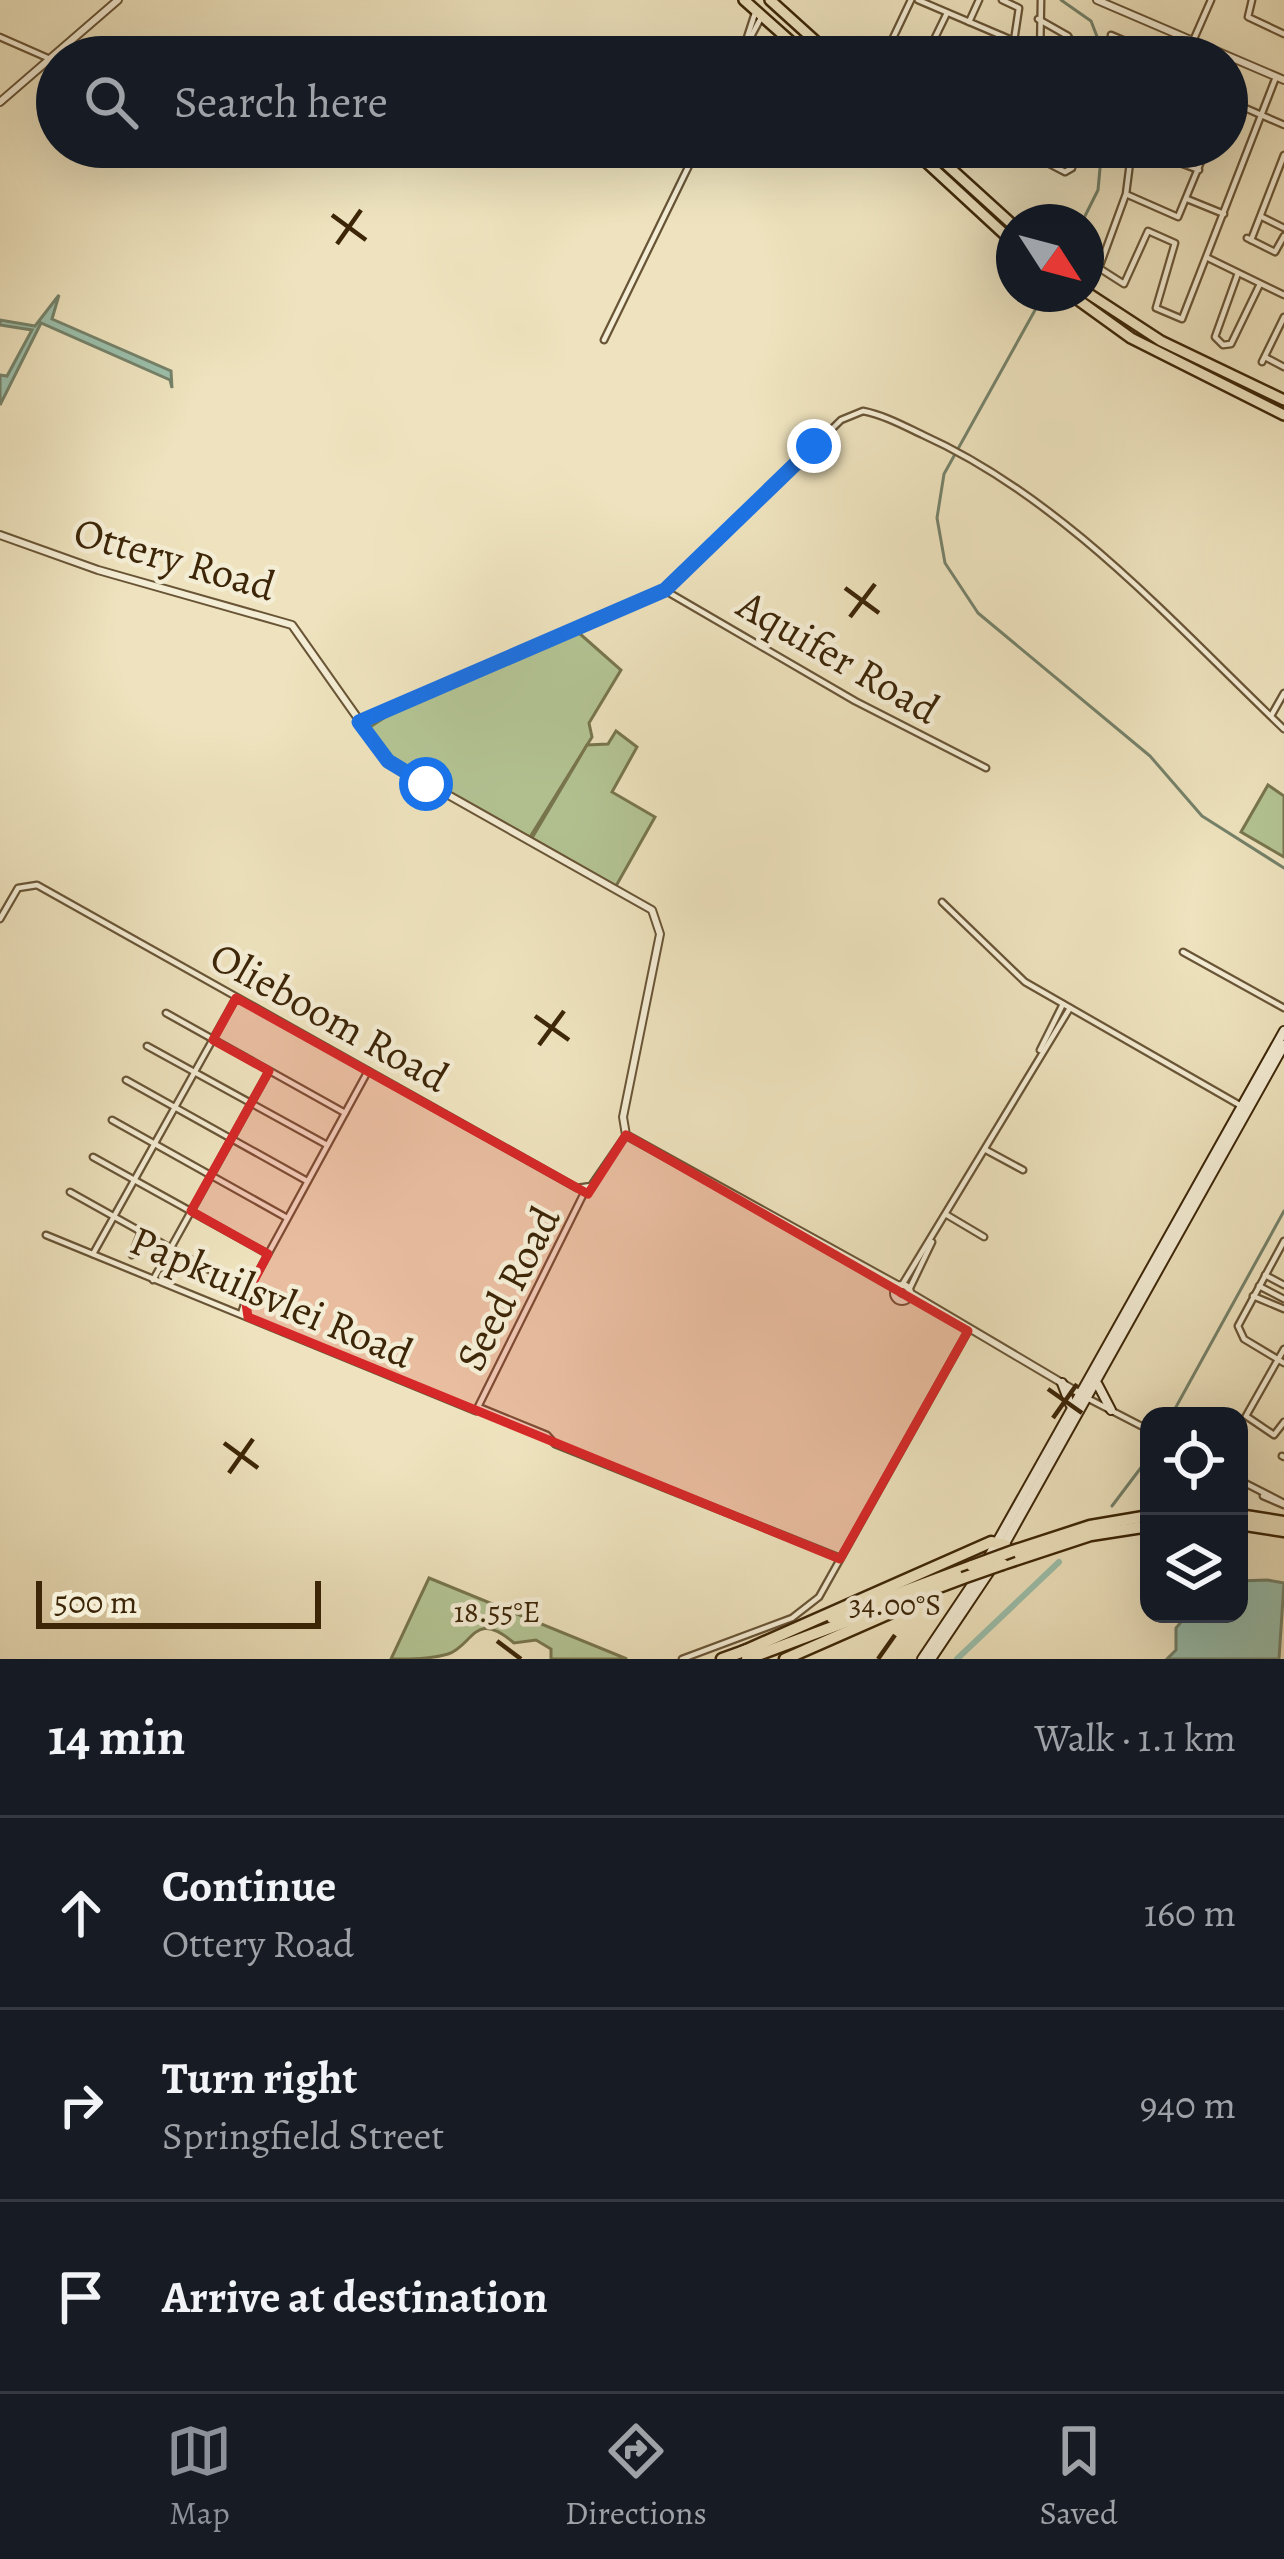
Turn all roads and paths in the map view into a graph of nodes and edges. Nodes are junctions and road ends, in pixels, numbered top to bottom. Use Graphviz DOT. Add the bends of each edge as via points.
graph roads {
  1 [pos="118,0"];
  2 [pos="744,0"];
  3 [pos="771,0"];
  4 [pos="914,0"];
  5 [pos="979,0"];
  6 [pos="1002,0"];
  7 [pos="1041,0"];
  8 [pos="1097,0"];
  9 [pos="1252,0"];
  10 [pos="1208,1"];
  11 [pos="759,9"];
  12 [pos="947,13"];
  13 [pos="1037,19"];
  14 [pos="969,22"];
  15 [pos="1111,34"];
  16 [pos="1284,34"];
  17 [pos="77,36"];
  18 [pos="787,36"];
  19 [pos="810,36"];
  20 [pos="895,36"];
  21 [pos="936,36"];
  22 [pos="1002,36"];
  23 [pos="1015,36"];
  24 [pos="1038,36"];
  25 [pos="1068,36"];
  26 [pos="1115,36"];
  27 [pos="1180,36"];
  28 [pos="1194,36"];
  29 [pos="0,37"];
  30 [pos="36,53"];
  31 [pos="1248,65"];
  32 [pos="36,71"];
  33 [pos="1280,78"];
  34 [pos="0,102"];
  35 [pos="1248,108"];
  36 [pos="1262,113"];
  37 [pos="1284,125"];
  38 [pos="1248,150"];
  39 [pos="1283,161"];
  40 [pos="688,168"];
  41 [pos="933,168"];
  42 [pos="950,168"];
  43 [pos="1130,168"];
  44 [pos="1194,168"];
  45 [pos="1241,168"];
  46 [pos="1199,170"];
  47 [pos="1126,194"];
  48 [pos="1187,200"];
  49 [pos="996,210"];
  50 [pos="1224,214"];
  51 [pos="1261,216"];
  52 [pos="996,226"];
  53 [pos="1284,232"];
  54 [pos="1208,258"];
  55 [pos="1238,273"];
  56 [pos="1260,284"];
  57 [pos="1284,295"];
  58 [pos="1104,304"];
  59 [pos="1096,312"];
  60 [pos="1283,321"];
  61 [pos="604,340"];
  62 [pos="1284,367"];
  63 [pos="1284,400"];
  64 [pos="1284,415"];
  65 [pos="0,535"];
  66 [pos="665,590"];
  67 [pos="1284,693"];
  68 [pos="1270,716"];
  69 [pos="359,722"];
  70 [pos="1284,729"];
  71 [pos="986,768"];
  72 [pos="942,902"];
  73 [pos="0,920"];
  74 [pos="1183,952"];
  75 [pos="236,998"];
  76 [pos="1066,1006"];
  77 [pos="1284,1008"];
  78 [pos="166,1013"];
  79 [pos="1284,1031"];
  80 [pos="213,1040"];
  81 [pos="1284,1045"];
  82 [pos="148,1046"];
  83 [pos="268,1071"];
  84 [pos="368,1071"];
  85 [pos="195,1072"];
  86 [pos="126,1080"];
  87 [pos="251,1102"];
  88 [pos="175,1108"];
  89 [pos="1245,1108"];
  90 [pos="345,1113"];
  91 [pos="112,1120"];
  92 [pos="626,1135"];
  93 [pos="231,1139"];
  94 [pos="155,1144"];
  95 [pos="327,1145"];
  96 [pos="986,1150"];
  97 [pos="93,1157"];
  98 [pos="1023,1170"];
  99 [pos="211,1175"];
  100 [pos="135,1179"];
  101 [pos="307,1181"];
  102 [pos="586,1189"];
  103 [pos="70,1192"];
  104 [pos="191,1211"];
  105 [pos="946,1215"];
  106 [pos="115,1216"];
  107 [pos="287,1218"];
  108 [pos="142,1232"];
  109 [pos="46,1235"];
  110 [pos="984,1237"];
  111 [pos="1284,1241"];
  112 [pos="171,1248"];
  113 [pos="94,1254"];
  114 [pos="268,1254"];
  115 [pos="1281,1254"];
  116 [pos="132,1255"];
  117 [pos="1271,1264"];
  118 [pos="1284,1271"];
  119 [pos="1265,1275"];
  120 [pos="224,1278"];
  121 [pos="153,1280"];
  122 [pos="1284,1285"];
  123 [pos="1259,1286"];
  124 [pos="904,1292"];
  125 [pos="1253,1296"];
  126 [pos="1284,1300"];
  127 [pos="1282,1309"];
  128 [pos="242,1314"];
  129 [pos="968,1330"];
  130 [pos="1284,1349"];
  131 [pos="1281,1361"];
  132 [pos="1094,1377"];
  133 [pos="1063,1384"];
  134 [pos="1083,1396"];
  135 [pos="478,1409"];
  136 [pos="1111,1410"];
  137 [pos="1069,1412"];
  138 [pos="1284,1422"];
  139 [pos="1140,1425"];
  140 [pos="1248,1485"];
  141 [pos="1282,1501"];
  142 [pos="1140,1518"];
  143 [pos="1248,1521"];
  144 [pos="1284,1526"];
  145 [pos="1140,1527"];
  146 [pos="1005,1545"];
  147 [pos="841,1558"];
  148 [pos="961,1579"];
  149 [pos="745,1655"];
  150 [pos="682,1659"];
  151 [pos="722,1659"];
  152 [pos="785,1659"];
  153 [pos="922,1659"];
  154 [pos="931,1659"];
  1 -- 17 [label="street"];
  2 -- 11 [label="main road"];
  3 -- 11 [label="main road"];
  3 -- 19 [label="main road"];
  4 -- 12 [label="street"];
  4 -- 20 [label="street"];
  5 -- 14 [label="street"];
  6 -- 23 [label="street" via="1018,8"];
  7 -- 13 [label="street"];
  8 -- 27 [label="street"];
  9 -- 16 [label="street" via="1248,17"];
  10 -- 28 [label="street"];
  11 -- 18 [label="main road"];
  12 -- 14 [label="street"];
  12 -- 21 [label="street"];
  13 -- 24 [label="street"];
  13 -- 25 [label="street"];
  14 -- 22 [label="street"];
  15 -- 26 [label="street"];
  29 -- 30 [label="street"];
  31 -- 33 [label="street"];
  32 -- 34 [label="street"];
  33 -- 36 [label="street"];
  35 -- 36 [label="street"];
  36 -- 37 [label="street"];
  36 -- 38 [label="street"];
  39 -- 51 [label="street"];
  40 -- 61 [label="street"];
  41 -- 52 [label="main road"];
  42 -- 49 [label="main road"];
  43 -- 47 [label="street"];
  44 -- 46 [label="street"];
  45 -- 50 [label="street"];
  46 -- 48 [label="street"];
  47 -- 48 [label="street" via="1177,218"];
  47 -- 54 [label="street" via="1100,268 1124,284 1148,231 1175,243 1156,308 1182,319"];
  48 -- 50 [label="street"];
  50 -- 54 [label="street"];
  51 -- 53 [label="street"];
  51 -- 53 [label="street" via="1249,239 1275,252"];
  54 -- 55 [label="street"];
  55 -- 56 [label="street"];
  55 -- 56 [label="street" via="1215,338 1223,345 1231,344"];
  56 -- 57 [label="street"];
  58 -- 63 [label="main road"];
  59 -- 64 [label="main road"];
  60 -- 62 [label="street" via="1264,359"];
  65 -- 69 [label="street, Ottery Road" via="292,625"];
  66 -- 68 [label="street" via="848,415 869,412 1005,480 1102,558"];
  66 -- 69 [label="street"];
  66 -- 71 [label="street, Aquifer Road"];
  67 -- 68 [label="street"];
  68 -- 70 [label="street"];
  69 -- 92 [label="street, Ottery Road" via="392,764 658,916"];
  72 -- 76 [label="street" via="1018,978"];
  73 -- 75 [label="street, Olieboom Road" via="18,888 32,883"];
  74 -- 77 [label="street"];
  75 -- 80 [label="street"];
  75 -- 84 [label="street, Olieboom Road"];
  76 -- 89 [label="street"];
  76 -- 96 [label="street"];
  78 -- 80 [label="street"];
  79 -- 89 [label="main road"];
  80 -- 83 [label="street"];
  80 -- 85 [label="street"];
  81 -- 89 [label="main road"];
  82 -- 85 [label="street"];
  83 -- 87 [label="street"];
  83 -- 90 [label="street"];
  84 -- 90 [label="street"];
  84 -- 102 [label="street, Olieboom Road"];
  85 -- 87 [label="street"];
  85 -- 88 [label="street"];
  86 -- 88 [label="street"];
  87 -- 93 [label="street"];
  87 -- 95 [label="street"];
  88 -- 93 [label="street"];
  88 -- 94 [label="street"];
  89 -- 132 [label="main road"];
  90 -- 95 [label="street"];
  91 -- 94 [label="street"];
  92 -- 102 [label="street"];
  92 -- 124 [label="street"];
  93 -- 99 [label="street"];
  93 -- 101 [label="street"];
  94 -- 99 [label="street"];
  94 -- 100 [label="street"];
  95 -- 101 [label="street"];
  96 -- 98 [label="street"];
  96 -- 105 [label="street"];
  97 -- 100 [label="street"];
  99 -- 104 [label="street"];
  99 -- 107 [label="street"];
  100 -- 104 [label="street"];
  100 -- 106 [label="street"];
  101 -- 107 [label="street"];
  102 -- 135 [label="street, Seed Road"];
  103 -- 106 [label="street"];
  104 -- 112 [label="street"];
  104 -- 114 [label="street"];
  105 -- 110 [label="street"];
  105 -- 124 [label="street"];
  106 -- 108 [label="street"];
  106 -- 113 [label="street"];
  107 -- 114 [label="street"];
  108 -- 112 [label="street"];
  108 -- 116 [label="street"];
  109 -- 113 [label="street, Papkuilsvlei Road"];
  111 -- 115 [label="street"];
  112 -- 120 [label="street"];
  112 -- 121 [label="street"];
  113 -- 121 [label="street, Papkuilsvlei Road"];
  114 -- 128 [label="street"];
  115 -- 117 [label="street"];
  117 -- 118 [label="street"];
  117 -- 119 [label="street"];
  119 -- 122 [label="street"];
  119 -- 123 [label="street"];
  121 -- 128 [label="street, Papkuilsvlei Road"];
  123 -- 125 [label="street"];
  123 -- 126 [label="street"];
  124 -- 129 [label="street"];
  125 -- 127 [label="street"];
  125 -- 131 [label="street" via="1238,1331"];
  126 -- 127 [label="street"];
  128 -- 135 [label="street, Papkuilsvlei Road"];
  129 -- 133 [label="street"];
  129 -- 147 [label="street"];
  130 -- 131 [label="street"];
  131 -- 138 [label="street" via="1246,1418 1272,1435"];
  132 -- 133 [label="main road"];
  132 -- 134 [label="main road"];
  132 -- 136 [label="main road"];
  133 -- 134 [label="street"];
  133 -- 137 [label="main road"];
  134 -- 136 [label="street"];
  134 -- 137 [label="main road"];
  134 -- 146 [label="main road"];
  135 -- 147 [label="street, Papkuilsvlei Road"];
  136 -- 139 [label="street"];
  137 -- 146 [label="main road"];
  140 -- 141 [label="street"];
  142 -- 146 [label="highway"];
  143 -- 144 [label="highway"];
  145 -- 148 [label="highway, bridge" via="1091,1534"];
  146 -- 149 [label="highway"];
  146 -- 149 [label="highway, bridge" via="972,1566"];
  146 -- 153 [label="main road"];
  146 -- 154 [label="main road"];
  147 -- 150 [label="street" via="824,1592 799,1614"];
  148 -- 149 [label="highway"];
  148 -- 152 [label="highway"];
  149 -- 151 [label="highway"];
}
